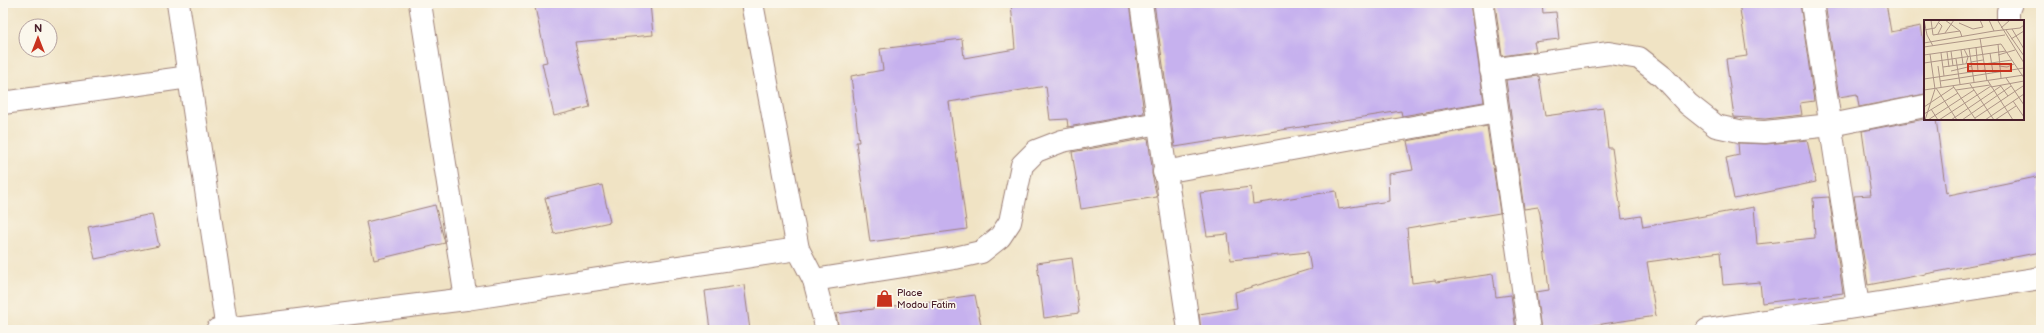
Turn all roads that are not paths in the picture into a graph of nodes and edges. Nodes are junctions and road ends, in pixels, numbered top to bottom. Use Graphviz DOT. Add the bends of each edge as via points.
graph roads {
  1 [pos="178,3"];
  2 [pos="420,3"];
  3 [pos="752,3"];
  4 [pos="1141,3"];
  5 [pos="1482,3"];
  6 [pos="1812,3"];
  7 [pos="2011,3"];
  8 [pos="2008,20"];
  9 [pos="1491,70"];
  10 [pos="189,77"];
  11 [pos="3,103"];
  12 [pos="1924,106"];
  13 [pos="1497,112"];
  14 [pos="1158,123"];
  15 [pos="1831,124"];
  16 [pos="1164,172"];
  17 [pos="798,249"];
  18 [pos="2041,278"];
  19 [pos="814,280"];
  20 [pos="466,300"];
  21 [pos="1858,306"];
  22 [pos="224,329"];
  23 [pos="827,330"];
  24 [pos="1189,330"];
  25 [pos="1529,330"];
  26 [pos="1707,330"];
  1 -- 10 [label="street"];
  2 -- 20 [label="street"];
  3 -- 17 [label="street"];
  4 -- 14 [label="street"];
  5 -- 9 [label="street"];
  6 -- 15 [label="street"];
  7 -- 8 [label="street"];
  9 -- 13 [label="street"];
  9 -- 15 [label="street" via="1609,53 1639,58 1663,77 1688,104 1716,126 1739,131 1765,132"];
  10 -- 11 [label="street"];
  10 -- 22 [label="street"];
  12 -- 15 [label="street"];
  13 -- 16 [label="street"];
  13 -- 25 [label="street"];
  14 -- 16 [label="street"];
  14 -- 19 [label="street" via="1062,141 1036,151 1022,165 1010,222 1000,237 981,252"];
  15 -- 21 [label="street"];
  16 -- 24 [label="street"];
  17 -- 19 [label="street"];
  17 -- 20 [label="street"];
  18 -- 21 [label="street"];
  19 -- 23 [label="street"];
  20 -- 22 [label="street"];
  21 -- 26 [label="street"];
}
